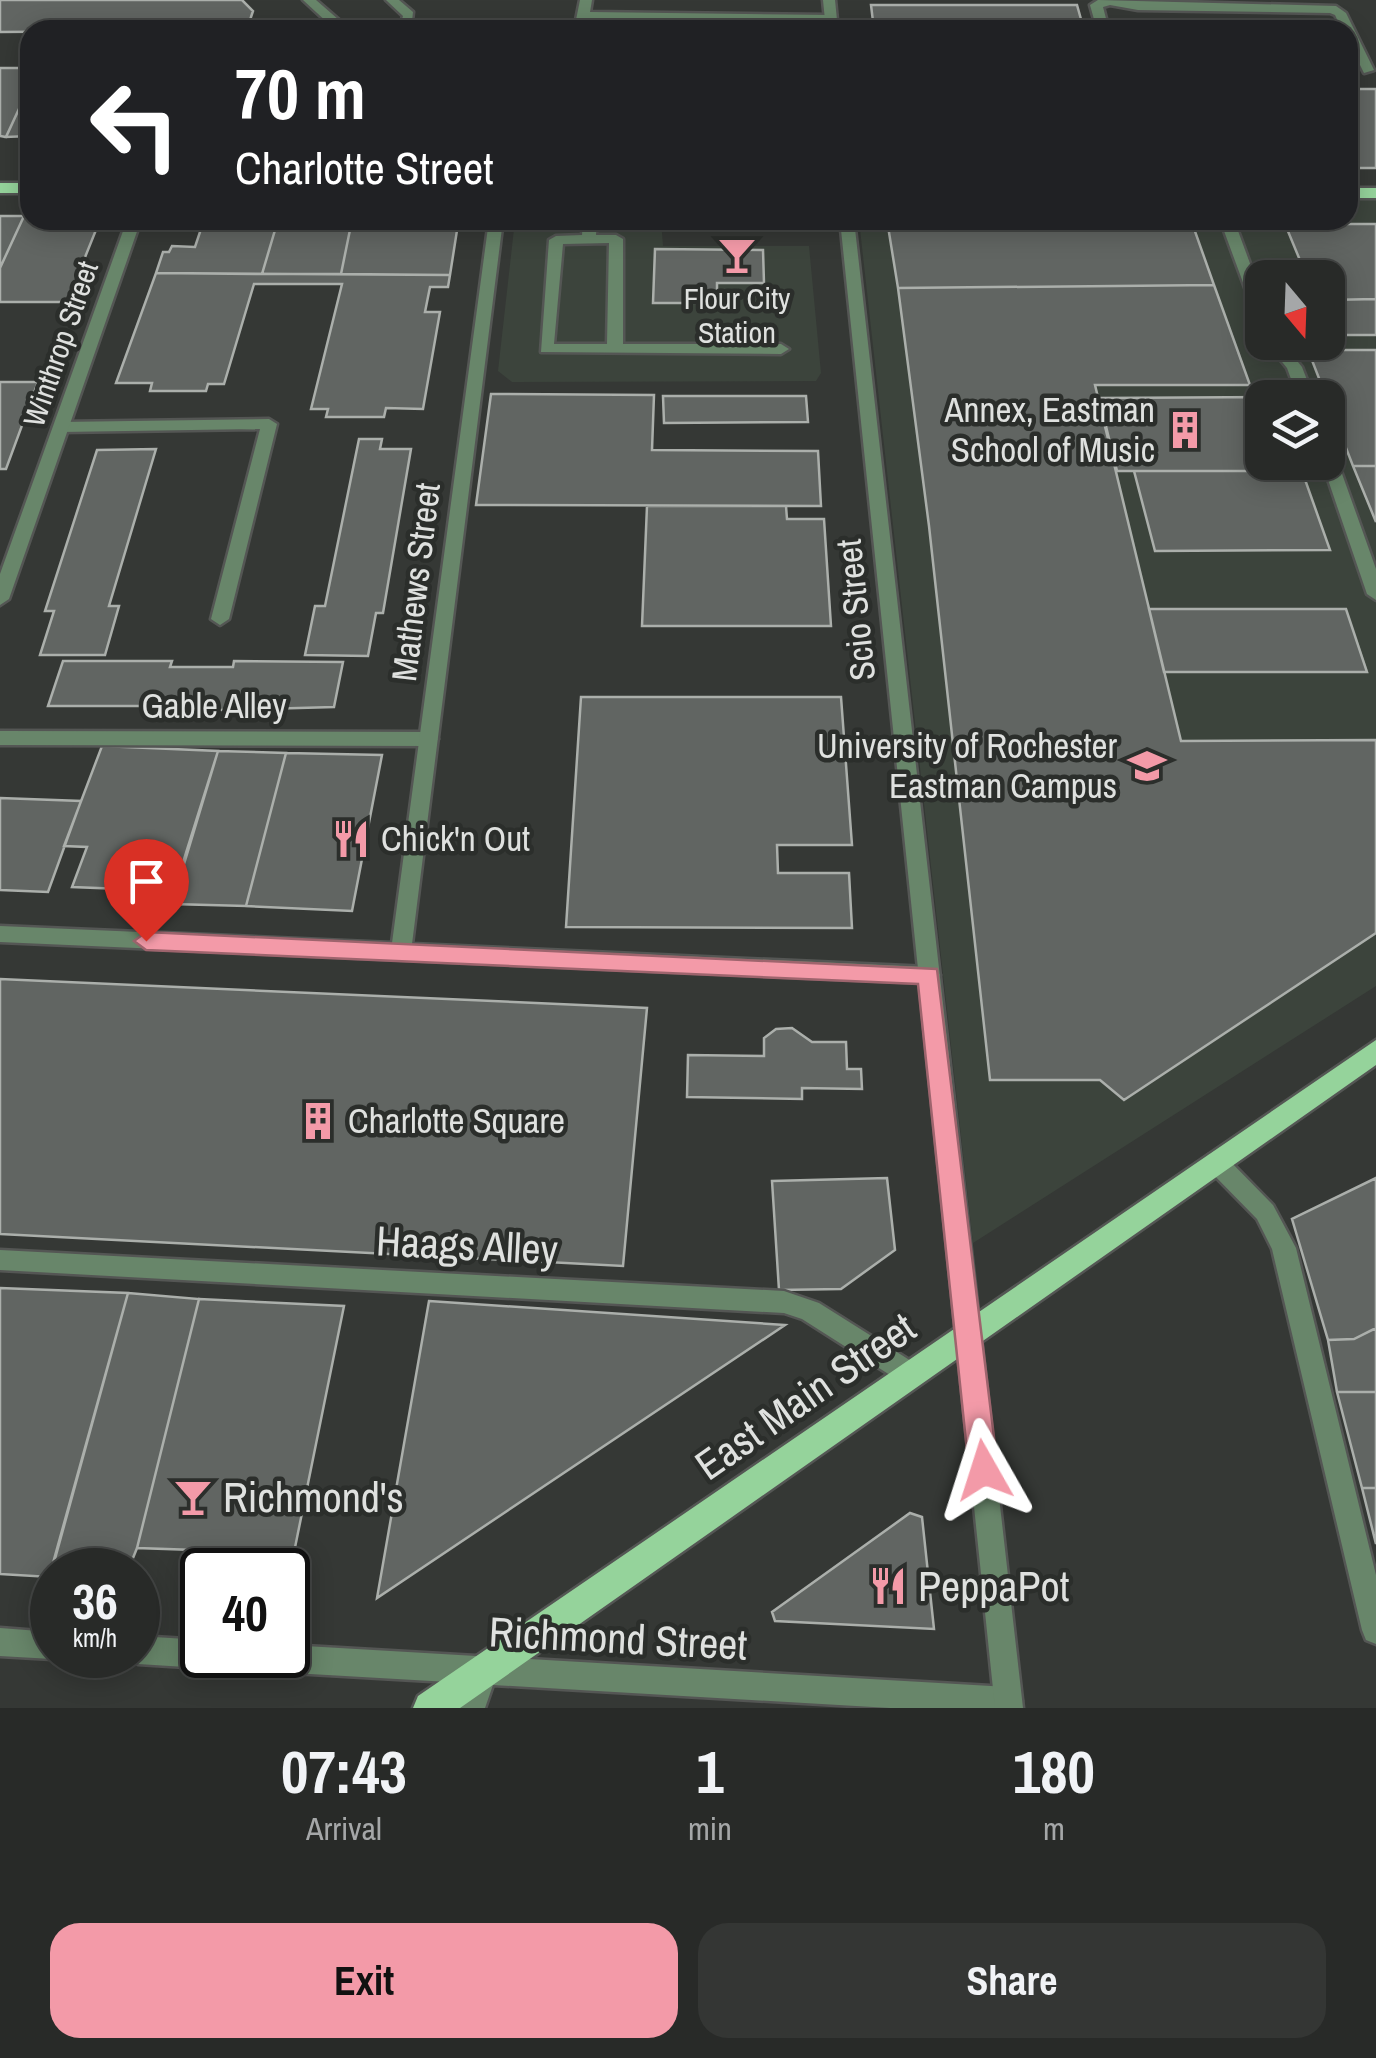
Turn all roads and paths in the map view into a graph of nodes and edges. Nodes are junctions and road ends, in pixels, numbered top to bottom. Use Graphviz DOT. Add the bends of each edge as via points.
graph roads {
  1 [pos="309,0"];
  2 [pos="392,0"];
  3 [pos="586,0"];
  4 [pos="1104,1"];
  5 [pos="583,16"];
  6 [pos="332,20"];
  7 [pos="408,20"];
  8 [pos="582,20"];
  9 [pos="664,20"];
  10 [pos="1343,20"];
  11 [pos="1358,50"];
  12 [pos="1368,70"];
  13 [pos="130,230"];
  14 [pos="495,230"];
  15 [pos="589,230"];
  16 [pos="848,230"];
  17 [pos="1231,230"];
  18 [pos="588,239"];
  19 [pos="1245,269"];
  20 [pos="781,348"];
  21 [pos="615,349"];
  22 [pos="61,426"];
  23 [pos="1336,480"];
  24 [pos="2,588"];
  25 [pos="1376,594"];
  26 [pos="220,620"];
  27 [pos="0,738"];
  28 [pos="429,739"];
  29 [pos="0,934"];
  30 [pos="401,952"];
  31 [pos="929,975"];
  32 [pos="1371,1062"];
  33 [pos="1216,1162"];
  34 [pos="0,1260"];
  35 [pos="969,1334"];
  36 [pos="910,1374"];
  37 [pos="1376,1630"];
  38 [pos="0,1642"];
  39 [pos="30,1644"];
  40 [pos="310,1660"];
  41 [pos="483,1671"];
  42 [pos="839,1700"];
  43 [pos="1008,1705"];
  44 [pos="430,1708"];
  45 [pos="472,1708"];
  1 -- 6 [label="street"];
  2 -- 7 [label="street"];
  3 -- 5 [label="street"];
  4 -- 10 [label="street" via="1332,10"];
  5 -- 8 [label="street"];
  5 -- 9 [label="street"];
  11 -- 12 [label="street"];
  13 -- 22 [label="street, Winthrop Street"];
  14 -- 28 [label="street, Mathews Street"];
  15 -- 18 [label="street"];
  16 -- 31 [label="street, Scio Street"];
  17 -- 19 [label="street"];
  18 -- 21 [label="street" via="616,239"];
  18 -- 21 [label="street" via="556,240 546,349"];
  20 -- 21 [label="street"];
  22 -- 24 [label="street, Winthrop Street"];
  22 -- 26 [label="street" via="269,424"];
  23 -- 25 [label="street"];
  27 -- 28 [label="street, Gable Alley"];
  28 -- 30 [label="street, Mathews Street"];
  29 -- 30 [label="street"];
  30 -- 31 [label="street"];
  31 -- 35 [label="street, Scio Street"];
  32 -- 33 [label="main road, East Main Street"];
  33 -- 35 [label="main road, East Main Street"];
  33 -- 37 [label="street" via="1265,1212 1284,1248"];
  34 -- 36 [label="street, Haags Alley" via="784,1302 810,1311"];
  35 -- 36 [label="main road, East Main Street"];
  35 -- 43 [label="street, Scio Street"];
  36 -- 41 [label="main road, East Main Street"];
  38 -- 39 [label="street"];
  40 -- 41 [label="street, Richmond Street"];
  41 -- 42 [label="street, Richmond Street"];
  41 -- 44 [label="main road, East Main Street"];
  41 -- 45 [label="street"];
  42 -- 43 [label="street, Richmond Street"];
}
